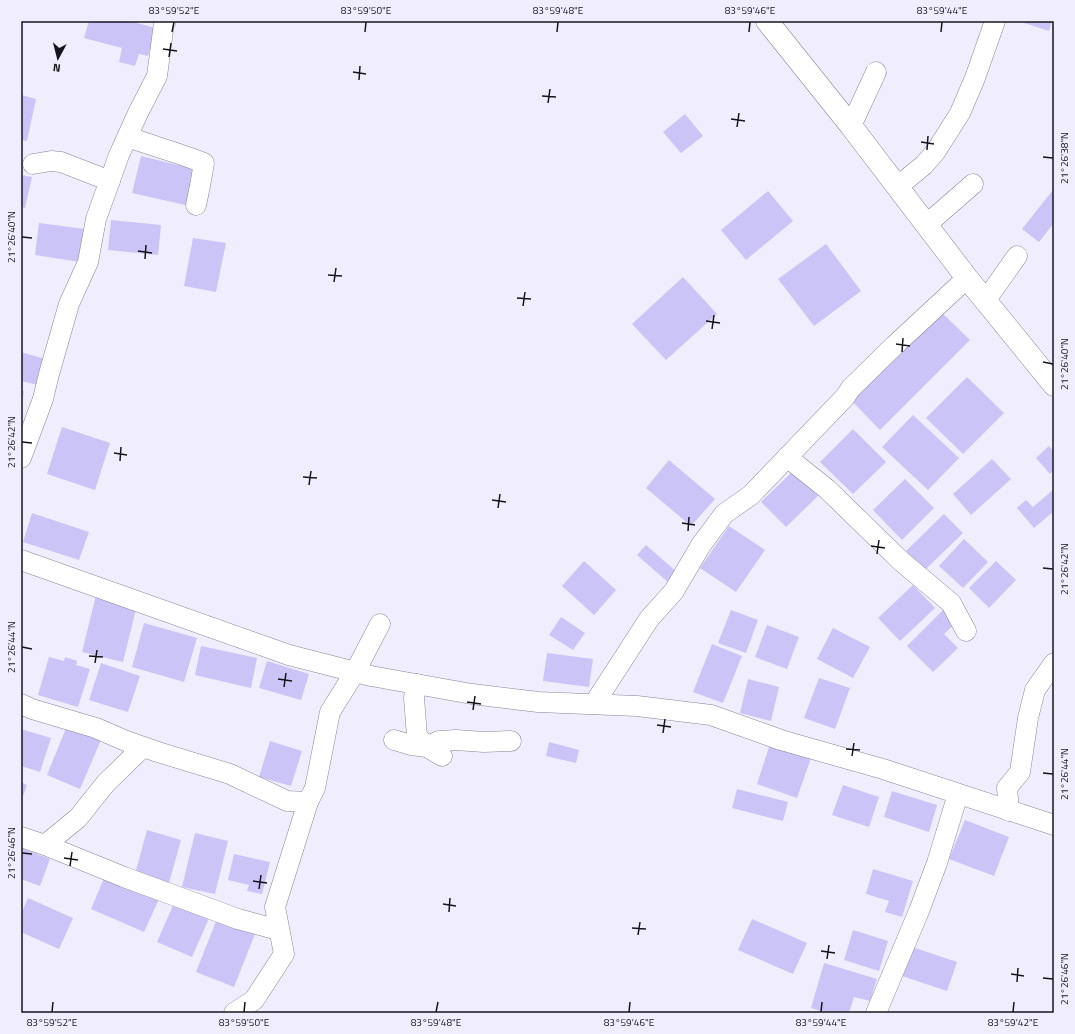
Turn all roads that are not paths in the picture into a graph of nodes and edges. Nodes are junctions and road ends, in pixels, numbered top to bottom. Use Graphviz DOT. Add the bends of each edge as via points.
graph roads {
  1 [pos="166,21"];
  2 [pos="995,21"];
  3 [pos="775,24"];
  4 [pos="876,72"];
  5 [pos="850,126"];
  6 [pos="128,137"];
  7 [pos="33,164"];
  8 [pos="110,181"];
  9 [pos="973,184"];
  10 [pos="897,187"];
  11 [pos="196,205"];
  12 [pos="926,225"];
  13 [pos="1018,256"];
  14 [pos="967,278"];
  15 [pos="986,300"];
  16 [pos="1054,385"];
  17 [pos="787,457"];
  18 [pos="21,458"];
  19 [pos="21,560"];
  20 [pos="380,624"];
  21 [pos="966,631"];
  22 [pos="1054,663"];
  23 [pos="355,672"];
  24 [pos="416,684"];
  25 [pos="21,704"];
  26 [pos="594,704"];
  27 [pos="394,740"];
  28 [pos="511,741"];
  29 [pos="143,747"];
  30 [pos="435,752"];
  31 [pos="958,794"];
  32 [pos="308,802"];
  33 [pos="1009,811"];
  34 [pos="1054,825"];
  35 [pos="21,837"];
  36 [pos="45,845"];
  37 [pos="279,930"];
  38 [pos="234,1013"];
  39 [pos="876,1013"];
  1 -- 6 [label="street" via="157,76"];
  2 -- 10 [label="street" via="960,113 936,151 913,175"];
  3 -- 5 [label="street"];
  4 -- 5 [label="street"];
  5 -- 10 [label="street"];
  6 -- 8 [label="street"];
  6 -- 11 [label="street" via="204,163"];
  7 -- 8 [label="street" via="51,160 61,162"];
  8 -- 18 [label="street" via="96,219 88,262 69,304 43,399"];
  9 -- 12 [label="street"];
  10 -- 12 [label="street"];
  12 -- 14 [label="street"];
  13 -- 15 [label="street"];
  14 -- 15 [label="street"];
  14 -- 17 [label="street" via="850,388 845,397"];
  15 -- 16 [label="street"];
  17 -- 21 [label="street" via="827,489 901,561 951,603"];
  17 -- 26 [label="street" via="751,495 724,514 701,545 674,591 649,619"];
  19 -- 23 [label="street" via="290,655"];
  20 -- 23 [label="street"];
  22 -- 33 [label="street" via="1035,690 1020,772 1006,788"];
  23 -- 24 [label="street"];
  23 -- 32 [label="street" via="330,712 315,788"];
  24 -- 26 [label="street" via="538,702"];
  24 -- 30 [label="street" via="414,698 417,736"];
  25 -- 29 [label="street" via="96,728"];
  26 -- 31 [label="street" via="637,706 711,715 781,740 883,769"];
  27 -- 30 [label="street"];
  28 -- 30 [label="street" via="440,741"];
  29 -- 32 [label="street" via="230,774 288,801"];
  29 -- 36 [label="street" via="106,783 78,818"];
  31 -- 33 [label="street"];
  31 -- 39 [label="street" via="937,863"];
  32 -- 37 [label="street" via="275,907"];
  33 -- 34 [label="street"];
  35 -- 36 [label="street"];
  36 -- 37 [label="street" via="238,919"];
  37 -- 38 [label="street" via="284,954 254,1000"];
}
